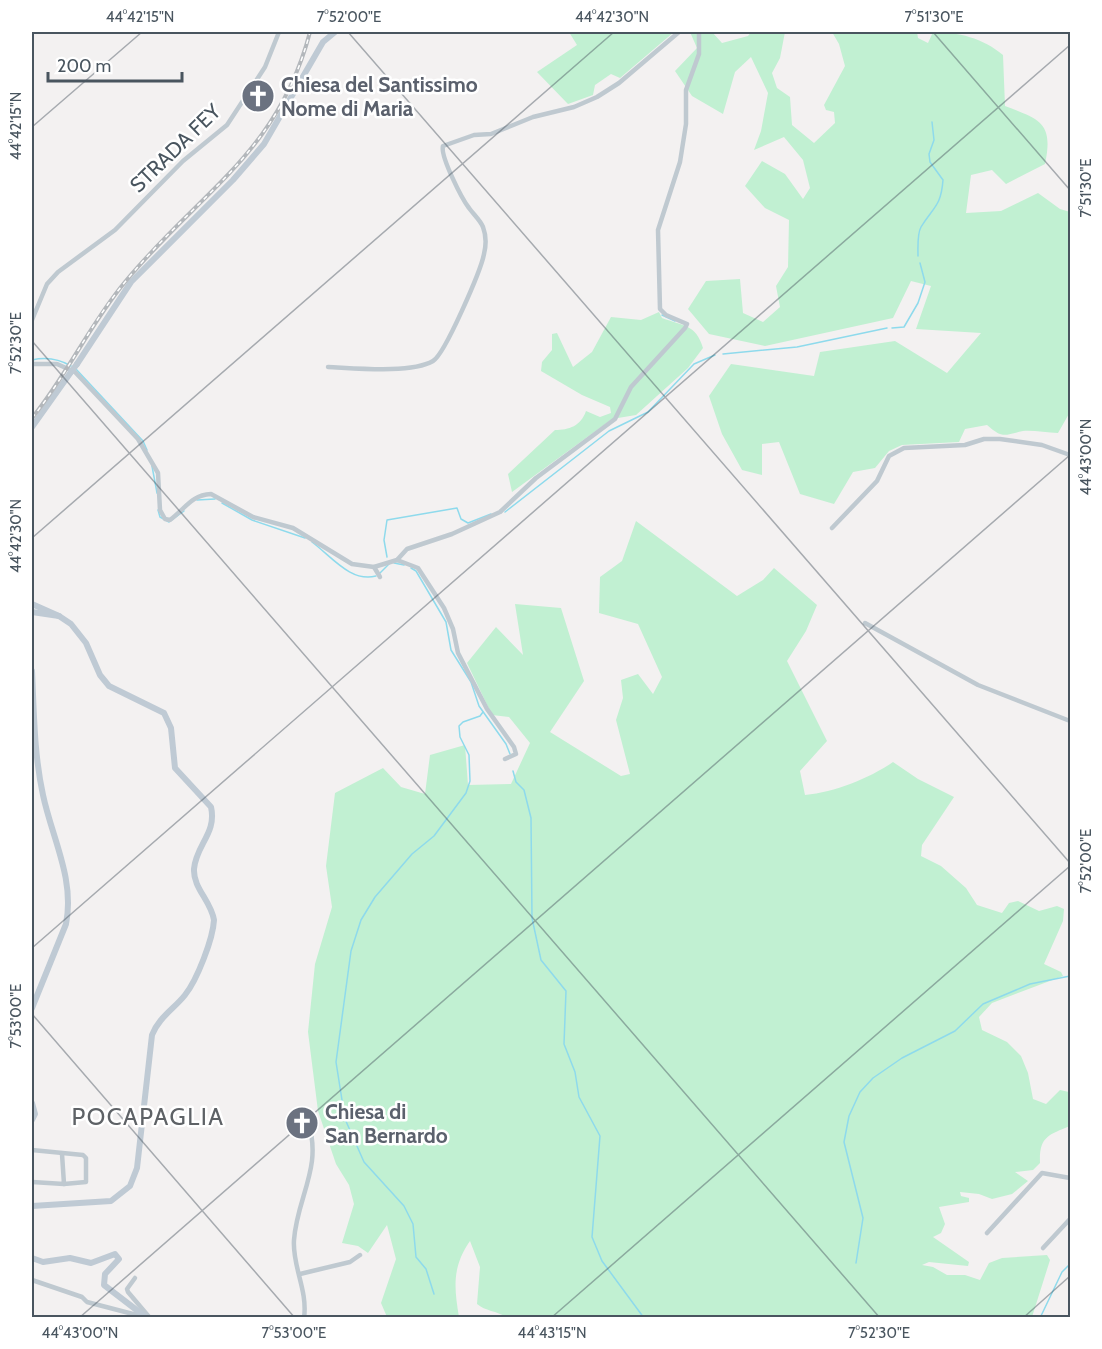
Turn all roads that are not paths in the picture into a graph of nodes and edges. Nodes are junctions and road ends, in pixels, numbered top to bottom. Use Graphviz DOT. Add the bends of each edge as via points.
graph roads {
  1 [pos="279,32"];
  2 [pos="335,32"];
  3 [pos="679,32"];
  4 [pos="699,32"];
  5 [pos="32,320"];
  6 [pos="32,364"];
  7 [pos="328,367"];
  8 [pos="32,427"];
  9 [pos="1071,455"];
  10 [pos="832,528"];
  11 [pos="397,560"];
  12 [pos="374,567"];
  13 [pos="379,575"];
  14 [pos="32,604"];
  15 [pos="32,612"];
  16 [pos="59,616"];
  17 [pos="865,623"];
  18 [pos="32,671"];
  19 [pos="1071,721"];
  20 [pos="505,759"];
  21 [pos="32,1008"];
  22 [pos="32,1103"];
  23 [pos="32,1120"];
  24 [pos="308,1122"];
  25 [pos="32,1150"];
  26 [pos="62,1154"];
  27 [pos="1071,1178"];
  28 [pos="32,1182"];
  29 [pos="64,1184"];
  30 [pos="32,1206"];
  31 [pos="1071,1219"];
  32 [pos="987,1233"];
  33 [pos="1043,1248"];
  34 [pos="360,1255"];
  35 [pos="32,1258"];
  36 [pos="300,1274"];
  37 [pos="135,1278"];
  38 [pos="32,1280"];
  39 [pos="146,1316"];
  40 [pos="304,1317"];
  1 -- 5 [label="street, STRADA FEY" via="265,67 227,125 183,161 115,230 66,265 47,284"];
  2 -- 8 [label="main road, bridge" via="323,42 264,144 131,282"];
  3 -- 7 [label="street" via="597,98 443,146 447,165 483,227 485,238 483,260 450,336 432,362 417,366"];
  4 -- 11 [label="street" via="699,54 686,90 681,162 657,236 660,309 687,324 631,387 615,419 536,478 493,518 407,549"];
  6 -- 12 [label="street" via="57,364 75,372 138,440 158,473 160,510 165,519 176,516 194,498 211,494 253,517 293,528 352,564"];
  9 -- 10 [label="street" via="1042,445 1000,439 904,448 890,456 877,481"];
  11 -- 12 [label="street"];
  11 -- 20 [label="street" via="418,568 444,608 464,665 494,721 514,747 516,754"];
  12 -- 13 [label="street"];
  14 -- 16 [label="main road"];
  15 -- 16 [label="main road"];
  16 -- 30 [label="main road" via="81,635 109,686 156,707 168,720 175,768 206,799 213,815 194,872 214,920 193,983 159,1021 152,1035 136,1168 130,1186 111,1202"];
  17 -- 19 [label="street" via="978,685"];
  18 -- 21 [label="main road" via="42,794 67,880 69,910"];
  22 -- 23 [label="main road"];
  24 -- 36 [label="street" via="315,1151 294,1242"];
  25 -- 26 [label="street"];
  26 -- 29 [label="street"];
  26 -- 29 [label="street" via="86,1158 86,1182"];
  27 -- 32 [label="street" via="1042,1173"];
  28 -- 29 [label="street"];
  31 -- 33 [label="street"];
  34 -- 36 [label="street" via="350,1262"];
  35 -- 39 [label="main road" via="44,1262 70,1258 91,1263 115,1254 118,1262 105,1274 104,1285"];
  36 -- 40 [label="street"];
  37 -- 39 [label="street" via="127,1289"];
  38 -- 39 [label="street" via="87,1302"];
}
